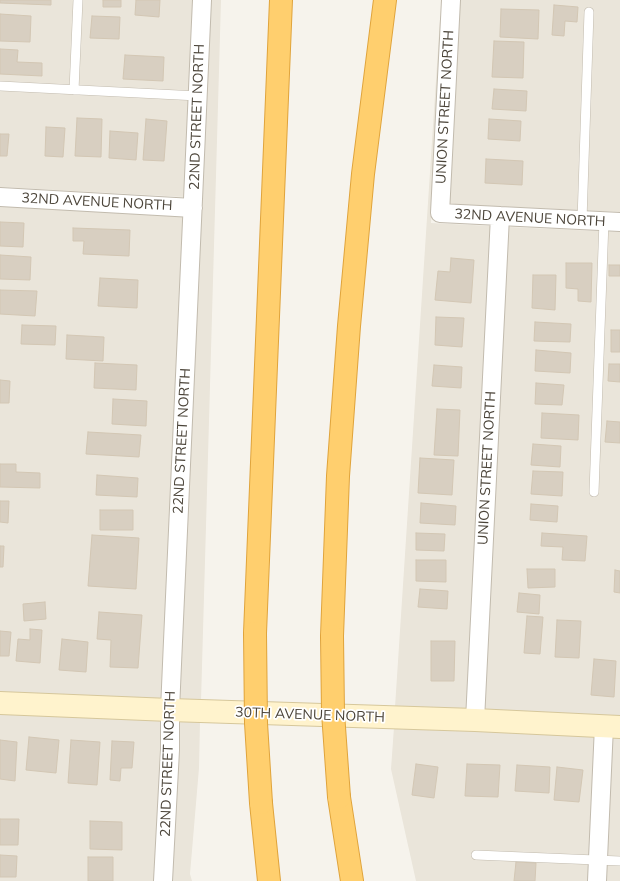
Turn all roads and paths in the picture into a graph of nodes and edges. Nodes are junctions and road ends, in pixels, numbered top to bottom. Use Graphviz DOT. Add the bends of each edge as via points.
graph roads {
  1 [pos="78,0"];
  2 [pos="202,0"];
  3 [pos="281,0"];
  4 [pos="385,0"];
  5 [pos="451,0"];
  6 [pos="589,12"];
  7 [pos="0,86"];
  8 [pos="74,90"];
  9 [pos="198,96"];
  10 [pos="0,196"];
  11 [pos="193,208"];
  12 [pos="440,214"];
  13 [pos="500,216"];
  14 [pos="582,220"];
  15 [pos="612,222"];
  16 [pos="594,492"];
  17 [pos="0,703"];
  18 [pos="170,710"];
  19 [pos="475,720"];
  20 [pos="612,726"];
  21 [pos="476,854"];
  22 [pos="598,860"];
  23 [pos="620,861"];
  24 [pos="163,881"];
  25 [pos="270,881"];
  26 [pos="352,881"];
  27 [pos="597,881"];
  1 -- 8 [label="lane"];
  2 -- 9 [label="street, 22ND STREET NORTH"];
  3 -- 25 [label="highway, bridge" via="255,633 260,803"];
  4 -- 26 [label="highway, bridge" via="363,174 349,326 338,476 332,636 333,713 339,797"];
  5 -- 12 [label="street, UNION STREET NORTH"];
  6 -- 14 [label="lane"];
  7 -- 8 [label="lane"];
  8 -- 9 [label="lane"];
  9 -- 11 [label="street, 22ND STREET NORTH"];
  10 -- 11 [label="street, 32ND AVENUE NORTH"];
  11 -- 18 [label="street, 22ND STREET NORTH"];
  12 -- 13 [label="street, 32ND AVENUE NORTH"];
  13 -- 14 [label="street, 32ND AVENUE NORTH"];
  13 -- 19 [label="street, UNION STREET NORTH"];
  14 -- 15 [label="street, 32ND AVENUE NORTH"];
  15 -- 16 [label="lane"];
  17 -- 18 [label="street, 30TH AVENUE NORTH"];
  18 -- 19 [label="street, 30TH AVENUE NORTH"];
  18 -- 24 [label="street, 22ND STREET NORTH"];
  19 -- 20 [label="street, 30TH AVENUE NORTH"];
  20 -- 22 [label="street"];
  21 -- 22 [label="lane"];
  22 -- 23 [label="lane"];
  22 -- 27 [label="street"];
}
